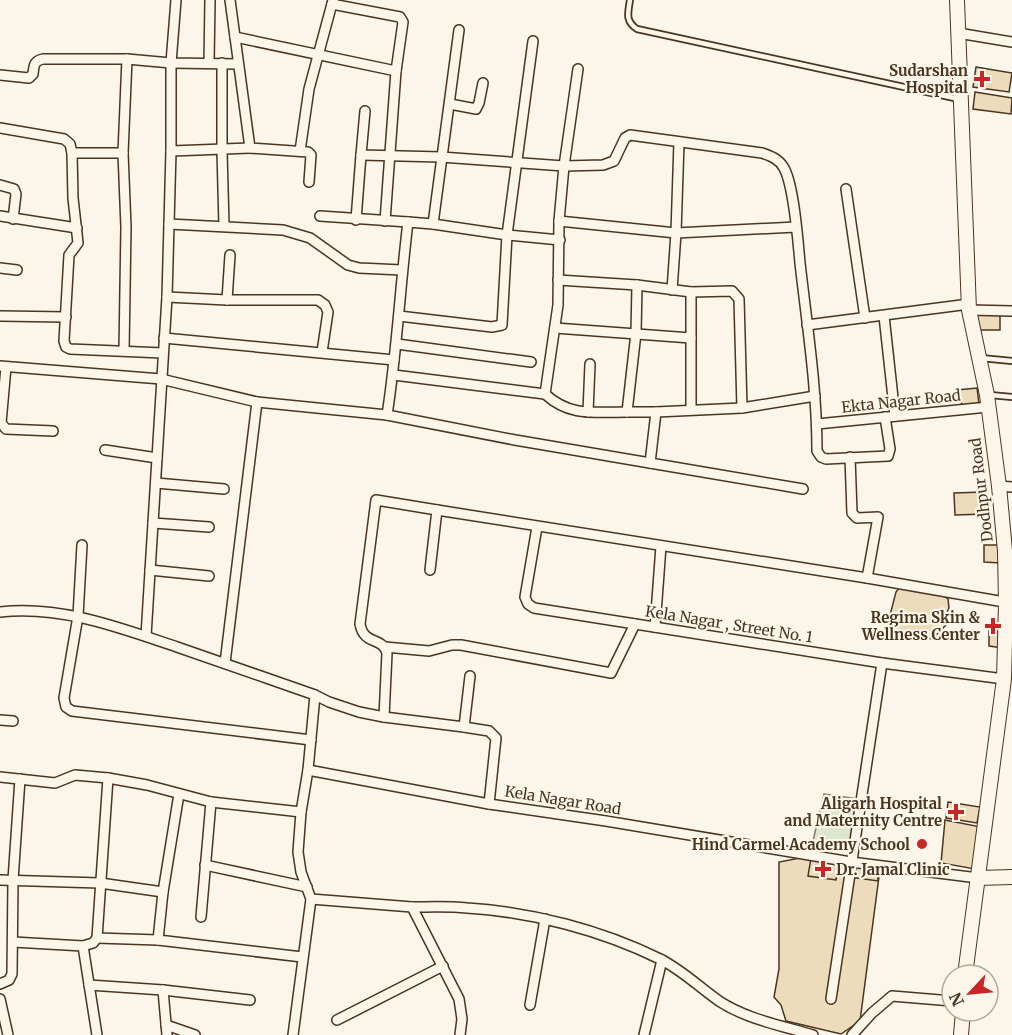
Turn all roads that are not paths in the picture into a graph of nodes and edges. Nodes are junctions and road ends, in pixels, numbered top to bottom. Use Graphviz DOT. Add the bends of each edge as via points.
graph roads {
  1 [pos="176,0"];
  2 [pos="210,0"];
  3 [pos="230,0"];
  4 [pos="630,0"];
  5 [pos="957,0"];
  6 [pos="333,2"];
  7 [pos="459,30"];
  8 [pos="957,33"];
  9 [pos="235,37"];
  10 [pos="533,41"];
  11 [pos="1012,42"];
  12 [pos="317,54"];
  13 [pos="127,59"];
  14 [pos="171,63"];
  15 [pos="209,63"];
  16 [pos="222,63"];
  17 [pos="237,64"];
  18 [pos="578,69"];
  19 [pos="396,71"];
  20 [pos="0,75"];
  21 [pos="483,83"];
  22 [pos="962,100"];
  23 [pos="450,105"];
  24 [pos="365,111"];
  25 [pos="0,128"];
  26 [pos="679,142"];
  27 [pos="250,148"];
  28 [pos="171,151"];
  29 [pos="222,151"];
  30 [pos="300,151"];
  31 [pos="72,153"];
  32 [pos="123,153"];
  33 [pos="391,154"];
  34 [pos="361,155"];
  35 [pos="441,157"];
  36 [pos="515,164"];
  37 [pos="564,166"];
  38 [pos="309,182"];
  39 [pos="0,185"];
  40 [pos="846,189"];
  41 [pos="0,216"];
  42 [pos="320,216"];
  43 [pos="14,219"];
  44 [pos="356,220"];
  45 [pos="385,221"];
  46 [pos="560,221"];
  47 [pos="408,222"];
  48 [pos="170,224"];
  49 [pos="433,224"];
  50 [pos="224,226"];
  51 [pos="796,227"];
  52 [pos="77,228"];
  53 [pos="676,233"];
  54 [pos="507,235"];
  55 [pos="560,240"];
  56 [pos="230,255"];
  57 [pos="0,268"];
  58 [pos="17,270"];
  59 [pos="402,270"];
  60 [pos="558,280"];
  61 [pos="638,285"];
  62 [pos="672,290"];
  63 [pos="691,292"];
  64 [pos="167,297"];
  65 [pos="226,300"];
  66 [pos="969,307"];
  67 [pos="1012,311"];
  68 [pos="0,316"];
  69 [pos="399,316"];
  70 [pos="884,316"];
  71 [pos="66,317"];
  72 [pos="865,318"];
  73 [pos="807,325"];
  74 [pos="555,328"];
  75 [pos="636,333"];
  76 [pos="164,338"];
  77 [pos="691,338"];
  78 [pos="397,344"];
  79 [pos="124,350"];
  80 [pos="322,352"];
  81 [pos="163,353"];
  82 [pos="978,358"];
  83 [pos="394,360"];
  84 [pos="1012,361"];
  85 [pos="531,362"];
  86 [pos="590,364"];
  87 [pos="3,367"];
  88 [pos="394,375"];
  89 [pos="161,379"];
  90 [pos="545,394"];
  91 [pos="815,396"];
  92 [pos="1012,397"];
  93 [pos="988,401"];
  94 [pos="257,402"];
  95 [pos="742,408"];
  96 [pos="691,410"];
  97 [pos="588,412"];
  98 [pos="627,412"];
  99 [pos="656,412"];
  100 [pos="387,415"];
  101 [pos="890,417"];
  102 [pos="817,424"];
  103 [pos="53,431"];
  104 [pos="105,450"];
  105 [pos="157,458"];
  106 [pos="849,458"];
  107 [pos="650,463"];
  108 [pos="156,483"];
  109 [pos="1006,486"];
  110 [pos="224,489"];
  111 [pos="803,489"];
  112 [pos="437,510"];
  113 [pos="153,523"];
  114 [pos="209,526"];
  115 [pos="537,528"];
  116 [pos="82,545"];
  117 [pos="661,546"];
  118 [pos="1009,552"];
  119 [pos="150,570"];
  120 [pos="430,570"];
  121 [pos="209,576"];
  122 [pos="867,578"];
  123 [pos="1009,603"];
  124 [pos="0,612"];
  125 [pos="78,616"];
  126 [pos="635,624"];
  127 [pos="655,627"];
  128 [pos="146,636"];
  129 [pos="385,647"];
  130 [pos="225,663"];
  131 [pos="882,663"];
  132 [pos="471,676"];
  133 [pos="1004,679"];
  134 [pos="315,695"];
  135 [pos="384,717"];
  136 [pos="0,720"];
  137 [pos="13,722"];
  138 [pos="464,727"];
  139 [pos="311,740"];
  140 [pos="308,770"];
  141 [pos="0,777"];
  142 [pos="108,778"];
  143 [pos="20,779"];
  144 [pos="179,794"];
  145 [pos="211,802"];
  146 [pos="489,804"];
  147 [pos="301,812"];
  148 [pos="851,862"];
  149 [pos="206,865"];
  150 [pos="1012,877"];
  151 [pos="978,879"];
  152 [pos="0,880"];
  153 [pos="13,880"];
  154 [pos="100,883"];
  155 [pos="307,887"];
  156 [pos="163,892"];
  157 [pos="311,899"];
  158 [pos="412,907"];
  159 [pos="201,916"];
  160 [pos="545,919"];
  161 [pos="97,938"];
  162 [pos="158,940"];
  163 [pos="13,942"];
  164 [pos="83,946"];
  165 [pos="302,957"];
  166 [pos="662,960"];
  167 [pos="967,963"];
  168 [pos="443,966"];
  169 [pos="0,984"];
  170 [pos="89,985"];
  171 [pos="163,990"];
  172 [pos="0,999"];
  173 [pos="831,999"];
  174 [pos="250,1000"];
  175 [pos="940,1000"];
  176 [pos="530,1005"];
  177 [pos="337,1020"];
  178 [pos="166,1025"];
  179 [pos="8,1035"];
  180 [pos="97,1035"];
  181 [pos="167,1035"];
  182 [pos="195,1035"];
  183 [pos="293,1035"];
  184 [pos="460,1035"];
  185 [pos="644,1035"];
  186 [pos="813,1035"];
  187 [pos="852,1035"];
  1 -- 14 [label="street"];
  2 -- 15 [label="street"];
  3 -- 9 [label="street"];
  4 -- 22 [label="lane" via="627,16 630,25 637,29"];
  5 -- 8 [label="street, Dodhpur Road"];
  6 -- 12 [label="street"];
  6 -- 19 [label="street" via="400,17 404,27"];
  7 -- 23 [label="street"];
  8 -- 11 [label="street"];
  8 -- 22 [label="street, Dodhpur Road"];
  9 -- 12 [label="street"];
  9 -- 17 [label="street"];
  10 -- 36 [label="street"];
  12 -- 19 [label="street"];
  12 -- 30 [label="street"];
  13 -- 14 [label="street"];
  13 -- 20 [label="street" via="44,59 34,65 29,78"];
  13 -- 32 [label="street"];
  14 -- 15 [label="street"];
  14 -- 28 [label="street"];
  15 -- 16 [label="street"];
  16 -- 17 [label="street"];
  16 -- 29 [label="street"];
  17 -- 27 [label="street"];
  18 -- 37 [label="street"];
  19 -- 33 [label="street"];
  21 -- 23 [label="street" via="476,109"];
  22 -- 66 [label="street, Dodhpur Road"];
  23 -- 35 [label="street"];
  24 -- 34 [label="street"];
  25 -- 31 [label="street" via="64,139"];
  26 -- 37 [label="street" via="630,135 614,161"];
  26 -- 51 [label="street" via="774,157 787,177"];
  26 -- 53 [label="street"];
  27 -- 29 [label="street"];
  27 -- 30 [label="street"];
  28 -- 29 [label="street"];
  28 -- 48 [label="street"];
  29 -- 50 [label="street"];
  30 -- 38 [label="street" via="311,155"];
  31 -- 32 [label="street"];
  31 -- 52 [label="street"];
  32 -- 79 [label="street"];
  33 -- 34 [label="street"];
  33 -- 35 [label="street"];
  33 -- 45 [label="street"];
  34 -- 44 [label="street"];
  35 -- 36 [label="street"];
  35 -- 49 [label="street"];
  36 -- 37 [label="street"];
  36 -- 54 [label="street"];
  37 -- 46 [label="street"];
  39 -- 43 [label="street" via="14,189"];
  40 -- 72 [label="street"];
  41 -- 43 [label="street"];
  42 -- 44 [label="street"];
  43 -- 52 [label="street"];
  44 -- 45 [label="street"];
  45 -- 47 [label="street"];
  46 -- 53 [label="street"];
  46 -- 55 [label="street"];
  47 -- 49 [label="street"];
  47 -- 59 [label="street"];
  48 -- 50 [label="street"];
  48 -- 64 [label="street"];
  49 -- 54 [label="street"];
  50 -- 59 [label="street" via="300,234 348,265"];
  51 -- 53 [label="street"];
  51 -- 73 [label="street"];
  52 -- 71 [label="street" via="78,243 69,255"];
  53 -- 62 [label="street"];
  54 -- 55 [label="street"];
  54 -- 69 [label="street" via="502,325"];
  55 -- 60 [label="street"];
  56 -- 65 [label="street"];
  57 -- 58 [label="street"];
  59 -- 69 [label="street"];
  60 -- 61 [label="street"];
  60 -- 74 [label="street"];
  61 -- 62 [label="street"];
  61 -- 75 [label="street"];
  62 -- 63 [label="street"];
  63 -- 77 [label="street"];
  63 -- 95 [label="street" via="732,291 739,299"];
  64 -- 65 [label="street"];
  64 -- 76 [label="street"];
  65 -- 80 [label="street" via="318,300 328,312"];
  66 -- 67 [label="street"];
  66 -- 70 [label="street"];
  66 -- 82 [label="street, Dodhpur Road"];
  68 -- 71 [label="street"];
  69 -- 78 [label="street"];
  70 -- 72 [label="street"];
  70 -- 101 [label="street"];
  71 -- 79 [label="street" via="64,341 70,350"];
  72 -- 73 [label="street"];
  73 -- 91 [label="street"];
  74 -- 75 [label="street"];
  74 -- 90 [label="street"];
  75 -- 77 [label="street"];
  75 -- 98 [label="street"];
  76 -- 80 [label="street"];
  76 -- 81 [label="street"];
  77 -- 96 [label="street"];
  78 -- 83 [label="street"];
  78 -- 85 [label="street"];
  79 -- 81 [label="street"];
  80 -- 83 [label="street"];
  81 -- 89 [label="street"];
  82 -- 84 [label="lane"];
  82 -- 93 [label="street, Dodhpur Road"];
  83 -- 88 [label="street"];
  86 -- 97 [label="street"];
  87 -- 89 [label="street"];
  87 -- 103 [label="street" via="3,427"];
  88 -- 90 [label="street"];
  88 -- 100 [label="street"];
  89 -- 94 [label="street"];
  89 -- 105 [label="street"];
  90 -- 97 [label="street" via="558,405"];
  91 -- 95 [label="street"];
  91 -- 102 [label="street"];
  92 -- 93 [label="lane"];
  93 -- 101 [label="street, Ekta Nagar Road"];
  93 -- 109 [label="street, Dodhpur Road"];
  94 -- 100 [label="street"];
  94 -- 130 [label="street"];
  95 -- 96 [label="street"];
  96 -- 99 [label="street"];
  97 -- 98 [label="street"];
  98 -- 99 [label="street"];
  99 -- 107 [label="street"];
  100 -- 107 [label="street"];
  101 -- 102 [label="street, Ekta Nagar Road"];
  101 -- 106 [label="street" via="888,456"];
  102 -- 106 [label="street" via="820,457"];
  104 -- 105 [label="street"];
  105 -- 108 [label="street"];
  106 -- 122 [label="street" via="852,513 857,518 878,517"];
  107 -- 111 [label="street"];
  108 -- 110 [label="street"];
  108 -- 113 [label="street"];
  109 -- 118 [label="street, Dodhpur Road"];
  112 -- 115 [label="street"];
  112 -- 120 [label="street"];
  112 -- 129 [label="street" via="376,500 360,624 365,638"];
  113 -- 114 [label="street"];
  113 -- 119 [label="street"];
  115 -- 117 [label="street"];
  115 -- 126 [label="street, Kela Nagar , Street No. 1" via="525,597 528,604"];
  116 -- 125 [label="street"];
  117 -- 122 [label="street"];
  117 -- 127 [label="street"];
  118 -- 123 [label="street, Dodhpur Road"];
  119 -- 121 [label="street"];
  119 -- 128 [label="street"];
  122 -- 123 [label="street"];
  123 -- 133 [label="street, Dodhpur Road"];
  124 -- 125 [label="street"];
  125 -- 128 [label="street"];
  125 -- 139 [label="street" via="64,698 66,707 72,711"];
  126 -- 127 [label="street, Kela Nagar , Street No. 1"];
  126 -- 129 [label="street" via="611,673 461,645 429,651"];
  127 -- 131 [label="street, Kela Nagar , Street No. 1"];
  128 -- 130 [label="street"];
  129 -- 135 [label="street"];
  130 -- 134 [label="street"];
  131 -- 133 [label="street, Kela Nagar , Street No. 1"];
  131 -- 148 [label="street"];
  132 -- 138 [label="street"];
  133 -- 151 [label="street, Dodhpur Road"];
  134 -- 135 [label="street"];
  134 -- 139 [label="street"];
  135 -- 138 [label="street"];
  136 -- 137 [label="street"];
  138 -- 146 [label="street" via="489,731 496,738"];
  139 -- 140 [label="street"];
  140 -- 146 [label="street, Kela Nagar Road"];
  140 -- 147 [label="street"];
  141 -- 143 [label="street"];
  142 -- 143 [label="street" via="75,776 55,783"];
  142 -- 144 [label="street"];
  142 -- 154 [label="street"];
  143 -- 153 [label="street"];
  144 -- 145 [label="street"];
  144 -- 156 [label="street"];
  145 -- 147 [label="street"];
  145 -- 149 [label="street"];
  146 -- 148 [label="street, Kela Nagar Road"];
  147 -- 155 [label="street" via="298,852"];
  148 -- 151 [label="street, Kela Nagar Road"];
  148 -- 173 [label="street"];
  149 -- 155 [label="street"];
  149 -- 159 [label="street"];
  150 -- 151 [label="street"];
  151 -- 167 [label="street, Dodhpur Road"];
  152 -- 153 [label="street"];
  153 -- 154 [label="street"];
  153 -- 163 [label="street"];
  154 -- 156 [label="street"];
  154 -- 161 [label="street"];
  155 -- 157 [label="street"];
  156 -- 162 [label="street"];
  157 -- 158 [label="street"];
  157 -- 165 [label="street"];
  158 -- 160 [label="street" via="476,908"];
  158 -- 168 [label="street"];
  160 -- 166 [label="street"];
  160 -- 176 [label="street"];
  161 -- 162 [label="street"];
  161 -- 164 [label="street"];
  162 -- 165 [label="street"];
  163 -- 164 [label="street"];
  163 -- 169 [label="street" via="12,974"];
  164 -- 170 [label="street"];
  165 -- 183 [label="street"];
  166 -- 185 [label="street"];
  166 -- 186 [label="street" via="720,1001 746,1014"];
  168 -- 177 [label="street"];
  168 -- 184 [label="street" via="459,999"];
  170 -- 171 [label="street"];
  170 -- 180 [label="street"];
  171 -- 174 [label="street"];
  171 -- 178 [label="street"];
  172 -- 179 [label="street"];
  175 -- 187 [label="street" via="892,996"];
  178 -- 181 [label="street"];
  178 -- 182 [label="street"];
}
